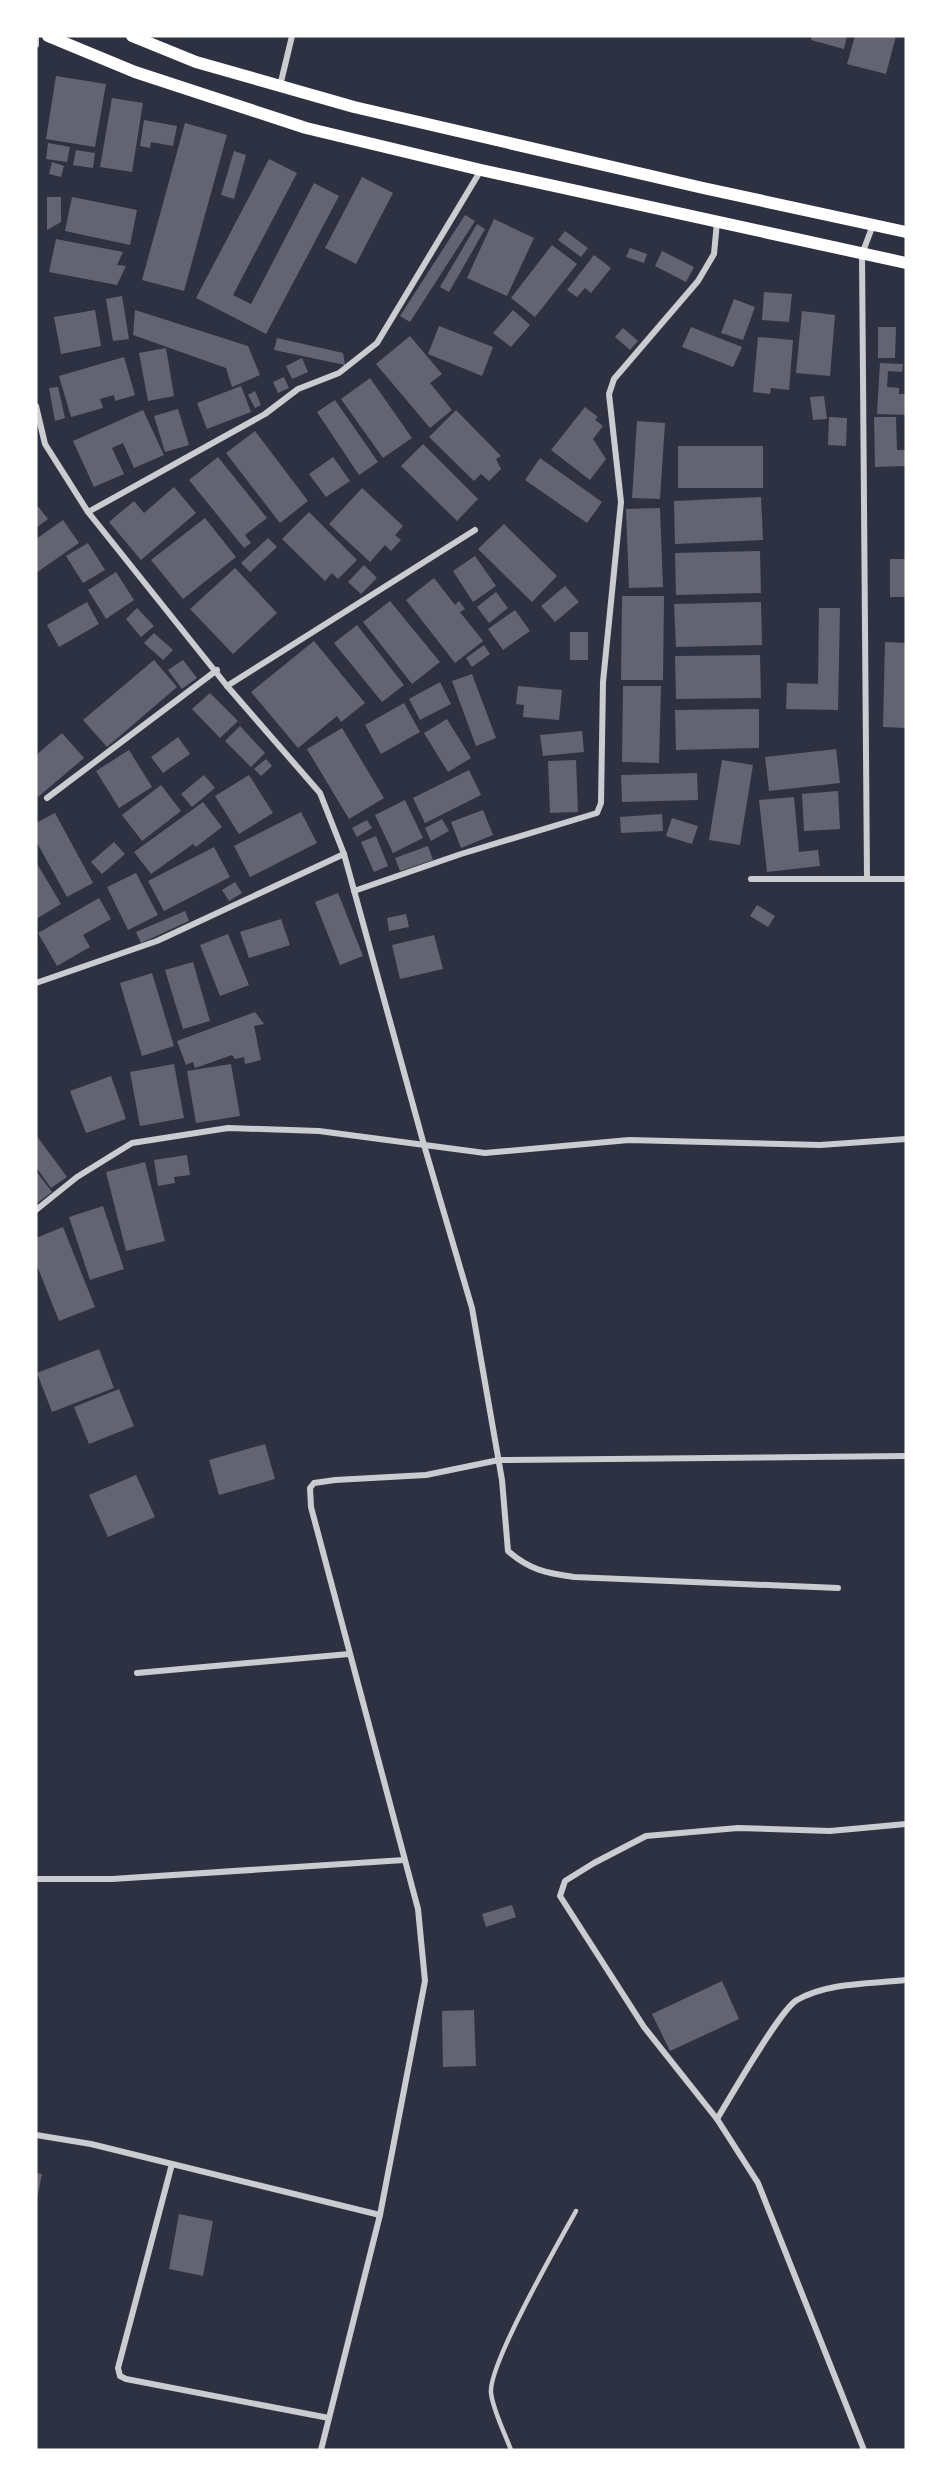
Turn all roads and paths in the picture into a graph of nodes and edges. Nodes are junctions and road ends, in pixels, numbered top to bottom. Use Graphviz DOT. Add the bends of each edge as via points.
graph roads {
  1 [pos="36,36"];
  2 [pos="48,36"];
  3 [pos="132,36"];
  4 [pos="292,36"];
  5 [pos="36,45"];
  6 [pos="280,86"];
  7 [pos="481,170"];
  8 [pos="717,222"];
  9 [pos="873,225"];
  10 [pos="906,232"];
  11 [pos="862,254"];
  12 [pos="906,263"];
  13 [pos="36,406"];
  14 [pos="88,512"];
  15 [pos="475,530"];
  16 [pos="216,670"];
  17 [pos="227,686"];
  18 [pos="47,798"];
  19 [pos="344,854"];
  20 [pos="867,878"];
  21 [pos="751,879"];
  22 [pos="906,879"];
  23 [pos="354,891"];
  24 [pos="36,983"];
  25 [pos="906,1139"];
  26 [pos="424,1145"];
  27 [pos="36,1210"];
  28 [pos="906,1456"];
  29 [pos="499,1460"];
  30 [pos="838,1588"];
  31 [pos="349,1654"];
  32 [pos="137,1673"];
  33 [pos="906,1824"];
  34 [pos="404,1860"];
  35 [pos="36,1880"];
  36 [pos="906,1980"];
  37 [pos="717,2119"];
  38 [pos="36,2135"];
  39 [pos="172,2164"];
  40 [pos="576,2211"];
  41 [pos="380,2215"];
  42 [pos="329,2418"];
  43 [pos="321,2450"];
  44 [pos="511,2450"];
  45 [pos="864,2450"];
  1 -- 5 [label="street"];
  2 -- 7 [label="main road" via="135,72 306,128"];
  3 -- 6 [label="main road" via="196,62"];
  4 -- 6 [label="street"];
  6 -- 9 [label="main road" via="354,107"];
  7 -- 8 [label="main road"];
  7 -- 14 [label="street" via="377,343 339,373 298,389 265,414"];
  8 -- 11 [label="main road"];
  8 -- 23 [label="street" via="714,254 699,281 614,379 609,394 621,502 603,681 601,803 597,813"];
  9 -- 10 [label="main road"];
  9 -- 11 [label="street"];
  11 -- 12 [label="main road"];
  11 -- 20 [label="street"];
  13 -- 14 [label="street" via="45,444"];
  14 -- 16 [label="street"];
  15 -- 17 [label="street"];
  16 -- 17 [label="street"];
  16 -- 18 [label="street"];
  17 -- 19 [label="street" via="320,794"];
  19 -- 23 [label="street"];
  19 -- 24 [label="street" via="158,941"];
  20 -- 21 [label="street"];
  20 -- 22 [label="street"];
  23 -- 26 [label="street"];
  25 -- 26 [label="street" via="820,1145 628,1140 485,1153"];
  26 -- 27 [label="street" via="319,1131 228,1128 132,1143 77,1177"];
  26 -- 29 [label="street" via="472,1308"];
  28 -- 29 [label="street"];
  29 -- 30 [label="street" via="508,1551 524,1565 574,1577"];
  29 -- 31 [label="street" via="426,1475 314,1483 310,1488 310,1508"];
  31 -- 32 [label="street"];
  31 -- 34 [label="street"];
  33 -- 37 [label="street" via="830,1831 738,1828 646,1836 565,1881 560,1896 644,2026"];
  34 -- 35 [label="street" via="112,1879"];
  34 -- 41 [label="street" via="418,1909 424,1981"];
  36 -- 37 [label="street" via="827,1989 795,2000"];
  37 -- 45 [label="street" via="758,2183"];
  38 -- 39 [label="street"];
  39 -- 41 [label="street"];
  39 -- 42 [label="street" via="118,2372 126,2379"];
  40 -- 44 [label="lane" via="494,2374 491,2393"];
  41 -- 42 [label="street"];
  42 -- 43 [label="street"];
}
